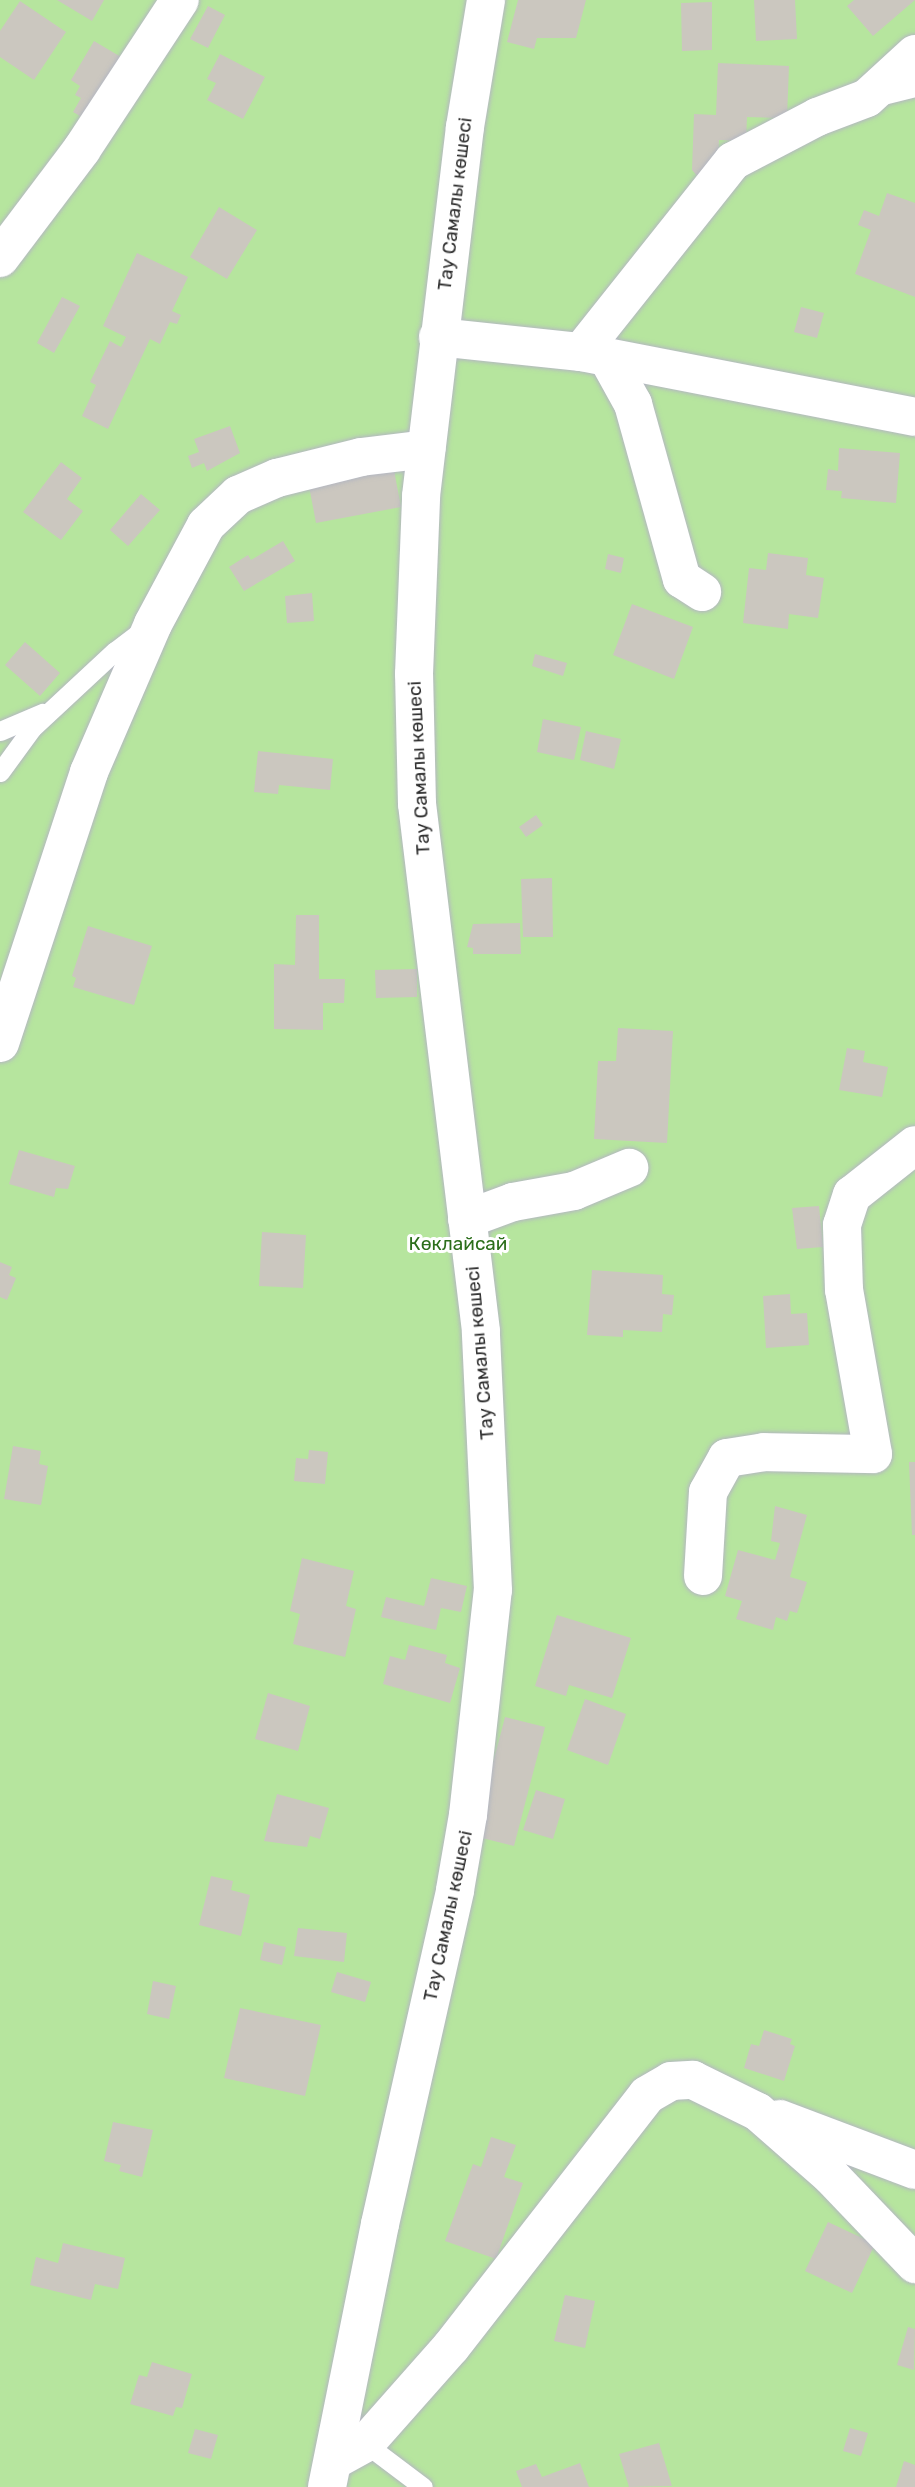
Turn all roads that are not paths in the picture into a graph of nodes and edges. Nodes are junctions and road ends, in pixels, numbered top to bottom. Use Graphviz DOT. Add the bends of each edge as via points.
graph roads {
  1 [pos="180,0"];
  2 [pos="486,0"];
  3 [pos="915,54"];
  4 [pos="915,87"];
  5 [pos="867,98"];
  6 [pos="0,258"];
  7 [pos="438,337"];
  8 [pos="594,354"];
  9 [pos="915,417"];
  10 [pos="427,449"];
  11 [pos="702,592"];
  12 [pos="153,624"];
  13 [pos="53,709"];
  14 [pos="0,731"];
  15 [pos="0,772"];
  16 [pos="0,1043"];
  17 [pos="915,1145"];
  18 [pos="629,1168"];
  19 [pos="467,1219"];
  20 [pos="703,1576"];
  21 [pos="758,2112"];
  22 [pos="915,2170"];
  23 [pos="915,2264"];
  24 [pos="341,2455"];
  25 [pos="423,2487"];
  1 -- 6 [label="street" via="82,149"];
  2 -- 7 [label="street, Тау Самалы көшесі"];
  3 -- 5 [label="street"];
  4 -- 5 [label="lane"];
  5 -- 8 [label="street" via="817,117 733,161"];
  7 -- 8 [label="street"];
  7 -- 10 [label="street, Тау Самалы көшесі"];
  8 -- 9 [label="street"];
  8 -- 11 [label="street" via="633,404 682,579"];
  10 -- 12 [label="street" via="361,457 277,478 239,495 206,525"];
  10 -- 19 [label="street, Тау Самалы көшесі" via="414,674 417,804"];
  12 -- 13 [label="lane" via="115,651"];
  12 -- 16 [label="street" via="89,772"];
  13 -- 14 [label="lane"];
  13 -- 15 [label="lane" via="32,728"];
  17 -- 20 [label="street" via="852,1195 842,1224 844,1290 873,1454 764,1452 727,1458 708,1492"];
  18 -- 19 [label="street" via="574,1191 513,1202"];
  19 -- 24 [label="street, Тау Самалы көшесі" via="488,1424 493,1590 482,1700 455,1890 380,2224"];
  21 -- 22 [label="street"];
  21 -- 23 [label="street" via="831,2176"];
  21 -- 24 [label="street" via="693,2080 671,2081 647,2095 451,2347"];
  24 -- 25 [label="lane"];
}
